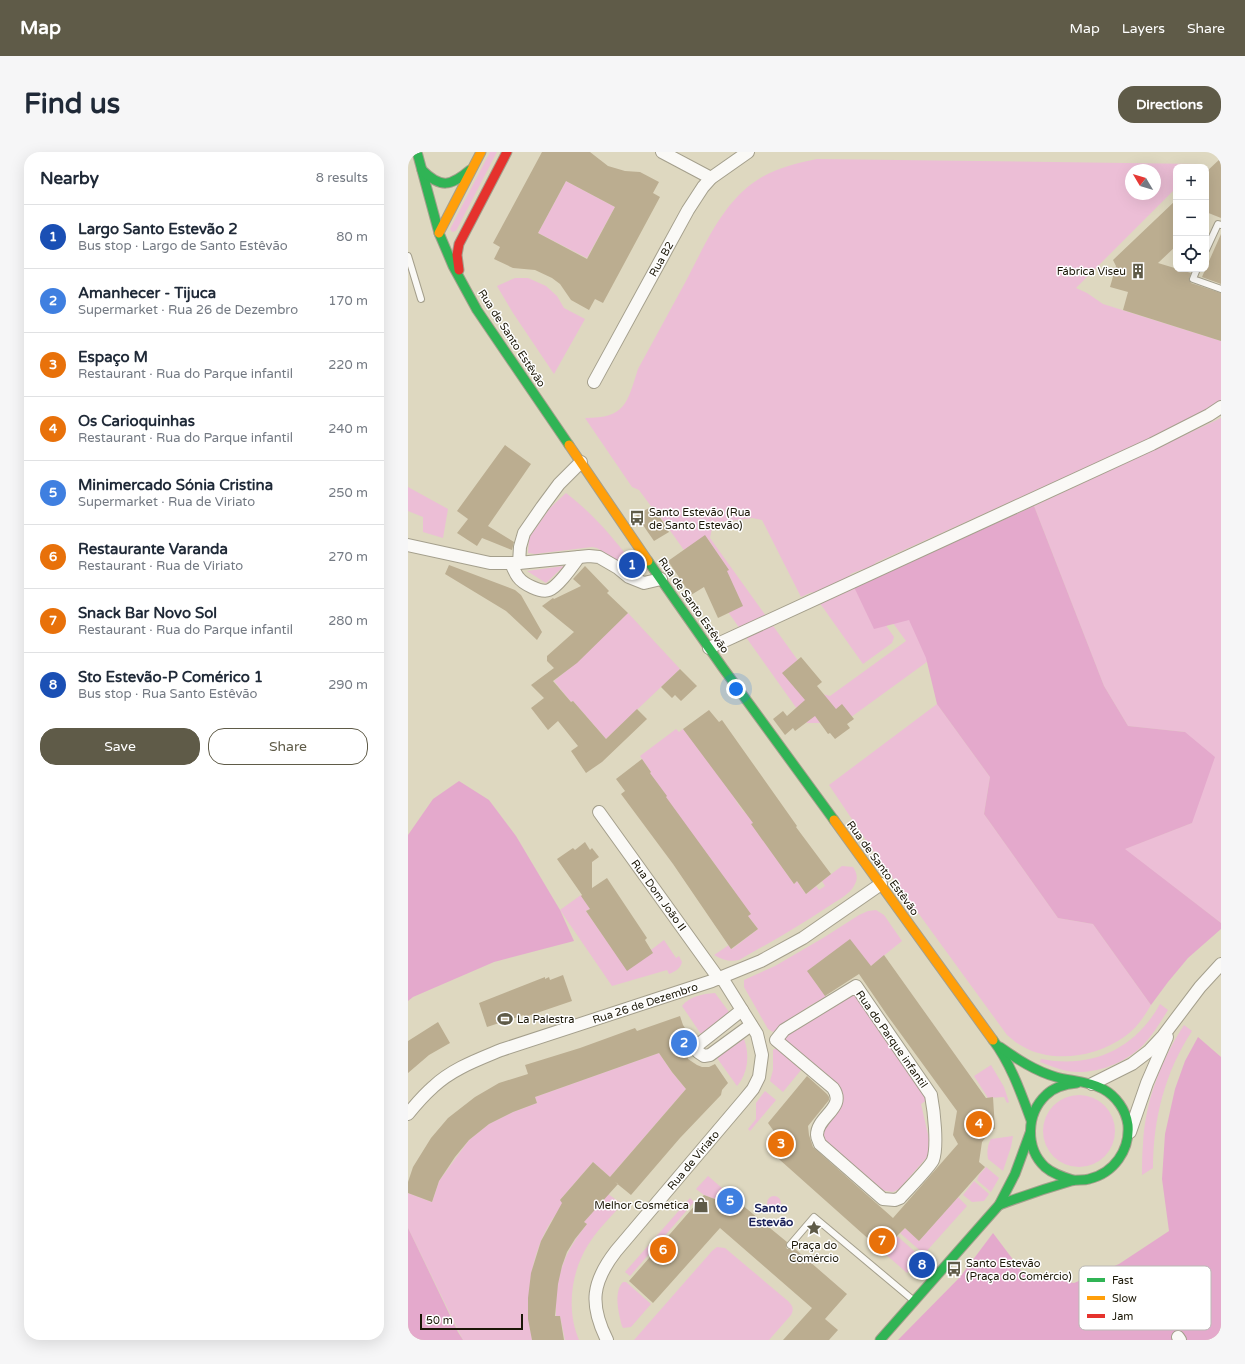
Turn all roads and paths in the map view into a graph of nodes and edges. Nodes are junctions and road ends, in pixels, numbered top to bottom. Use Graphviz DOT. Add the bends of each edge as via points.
graph roads {
  1 [pos="417,152"];
  2 [pos="481,152"];
  3 [pos="507,152"];
  4 [pos="662,152"];
  5 [pos="748,152"];
  6 [pos="473,166"];
  7 [pos="422,170"];
  8 [pos="711,178"];
  9 [pos="1221,225"];
  10 [pos="466,230"];
  11 [pos="439,233"];
  12 [pos="1209,244"];
  13 [pos="408,256"];
  14 [pos="1196,272"];
  15 [pos="1221,290"];
  16 [pos="467,292"];
  17 [pos="421,298"];
  18 [pos="594,382"];
  19 [pos="1221,407"];
  20 [pos="581,462"];
  21 [pos="408,545"];
  22 [pos="579,557"];
  23 [pos="515,563"];
  24 [pos="661,578"];
  25 [pos="710,648"];
  26 [pos="599,812"];
  27 [pos="881,884"];
  28 [pos="1221,964"];
  29 [pos="720,978"];
  30 [pos="742,1010"];
  31 [pos="1181,1011"];
  32 [pos="751,1025"];
  33 [pos="776,1040"];
  34 [pos="759,1044"];
  35 [pos="998,1046"];
  36 [pos="1086,1084"];
  37 [pos="408,1114"];
  38 [pos="1031,1120"];
  39 [pos="1030,1133"];
  40 [pos="1128,1139"];
  41 [pos="1073,1180"];
  42 [pos="1000,1205"];
  43 [pos="790,1245"];
  44 [pos="914,1300"];
  45 [pos="607,1340"];
  46 [pos="880,1340"];
  1 -- 7 [label="street, Rua de Santo Estêvão"];
  2 -- 6 [label="street"];
  3 -- 10 [label="street"];
  4 -- 8 [label="street"];
  5 -- 8 [label="street, Rua B2"];
  6 -- 7 [label="street" via="464,176 447,183 432,180"];
  6 -- 11 [label="street"];
  7 -- 11 [label="street, Rua de Santo Estêvão"];
  8 -- 18 [label="street, Rua B2" via="688,210"];
  9 -- 12 [label="lane" via="1218,224"];
  10 -- 11 [label="street" via="451,239"];
  10 -- 16 [label="street" via="457,255"];
  11 -- 16 [label="street, Rua de Santo Estêvão"];
  13 -- 17 [label="lane"];
  14 -- 15 [label="lane" via="1193,279"];
  16 -- 20 [label="street, Rua de Santo Estêvão" via="499,344"];
  19 -- 25 [label="street" via="1186,427"];
  20 -- 23 [label="street" via="559,484 524,533"];
  20 -- 24 [label="street, Rua de Santo Estêvão"];
  21 -- 23 [label="street" via="490,563"];
  22 -- 23 [label="street"];
  22 -- 23 [label="street" via="568,572 546,591 520,580"];
  22 -- 24 [label="street" via="599,557 629,577 644,583"];
  24 -- 25 [label="street, Rua de Santo Estêvão"];
  25 -- 27 [label="street, Rua de Santo Estêvão"];
  26 -- 29 [label="street, Rua Dom João II"];
  27 -- 29 [label="street, Rua 26 de Dezembro" via="803,938 761,961"];
  27 -- 35 [label="street, Rua de Santo Estêvão"];
  28 -- 31 [label="street"];
  29 -- 30 [label="street, Rua de Viriato"];
  29 -- 37 [label="street, Rua 26 de Dezembro" via="480,1058 440,1081"];
  30 -- 32 [label="street, Rua de Viriato"];
  30 -- 32 [label="street" via="699,1044 698,1052 700,1055 710,1056"];
  31 -- 36 [label="street" via="1164,1036 1132,1064"];
  31 -- 40 [label="street" via="1155,1061"];
  32 -- 34 [label="street, Rua de Viriato"];
  33 -- 33 [label="street, Rua do Parque infantil" via="830,1085 837,1094 838,1101 819,1128 817,1136 820,1144 883,1199 900,1198 933,1161 934,1111 931,1095 856,986 784,1030"];
  33 -- 34 [label="street"];
  34 -- 45 [label="street, Rua de Viriato" via="762,1055 759,1077 753,1089 616,1250 602,1270 595,1294 595,1304 599,1323"];
  35 -- 36 [label="street" via="1051,1076"];
  35 -- 38 [label="street" via="1017,1083"];
  36 -- 38 [label="street" via="1069,1084 1046,1095"];
  36 -- 40 [label="street" via="1103,1089 1115,1098 1128,1124"];
  38 -- 39 [label="street"];
  39 -- 41 [label="street" via="1035,1153 1044,1166 1057,1176"];
  39 -- 42 [label="street"];
  40 -- 41 [label="street" via="1115,1165 1103,1175 1088,1180"];
  41 -- 42 [label="street"];
  42 -- 44 [label="street"];
  43 -- 44 [label="lane" via="814,1217"];
  44 -- 46 [label="street"];
}
